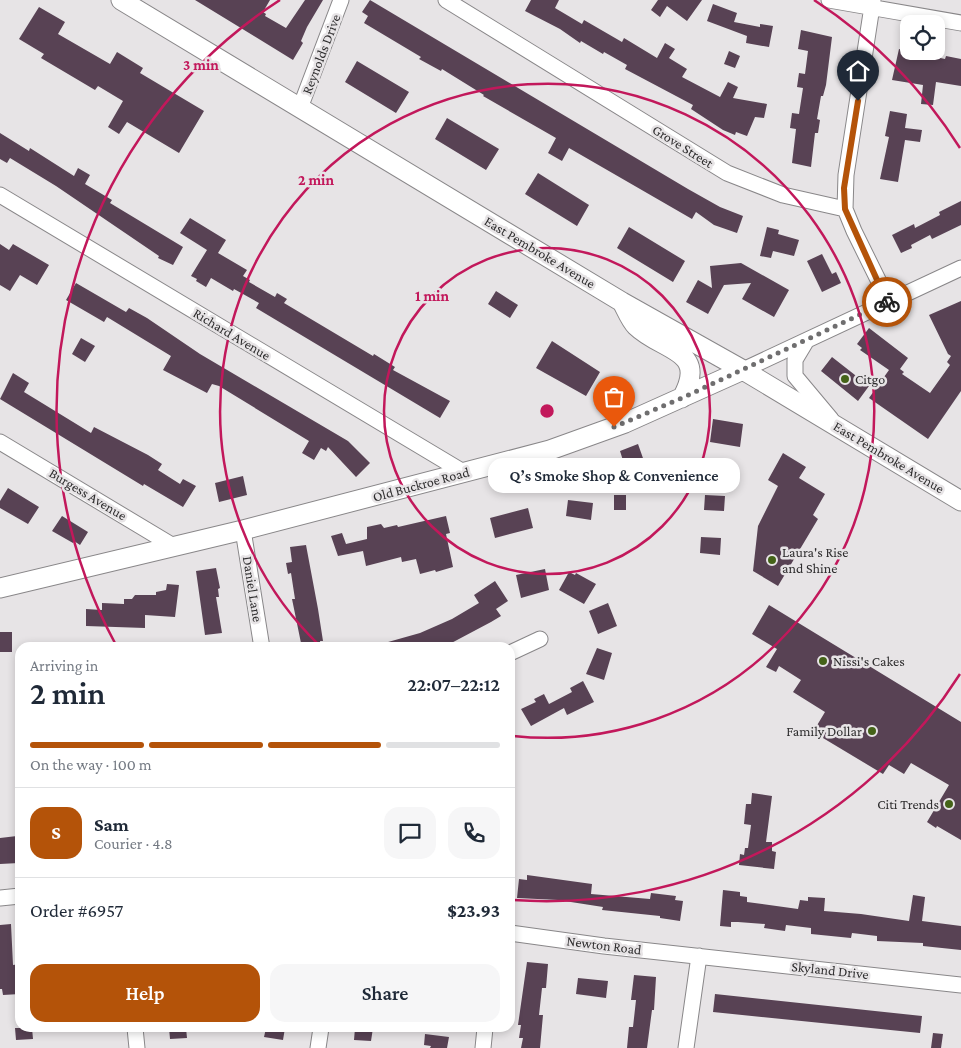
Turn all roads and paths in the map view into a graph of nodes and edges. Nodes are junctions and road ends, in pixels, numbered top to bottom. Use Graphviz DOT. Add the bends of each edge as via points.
graph roads {
  1 [pos="120,0"];
  2 [pos="341,0"];
  3 [pos="829,0"];
  4 [pos="449,1"];
  5 [pos="872,4"];
  6 [pos="961,23"];
  7 [pos="300,108"];
  8 [pos="0,194"];
  9 [pos="845,209"];
  10 [pos="961,268"];
  11 [pos="622,302"];
  12 [pos="889,302"];
  13 [pos="807,340"];
  14 [pos="743,370"];
  15 [pos="682,398"];
  16 [pos="839,427"];
  17 [pos="0,442"];
  18 [pos="465,473"];
  19 [pos="961,501"];
  20 [pos="243,530"];
  21 [pos="175,547"];
  22 [pos="0,588"];
  23 [pos="540,639"];
  24 [pos="261,642"];
  25 [pos="515,651"];
  26 [pos="15,896"];
  27 [pos="0,898"];
  28 [pos="515,934"];
  29 [pos="699,956"];
  30 [pos="961,984"];
  31 [pos="135,1032"];
  32 [pos="320,1032"];
  33 [pos="485,1032"];
  34 [pos="137,1048"];
  35 [pos="318,1048"];
  36 [pos="483,1048"];
  37 [pos="686,1048"];
  1 -- 7 [label="main road, East Pembroke Avenue"];
  2 -- 7 [label="street, Reynolds Drive"];
  3 -- 5 [label="street"];
  4 -- 9 [label="street, Grove Street" via="727,173 783,195"];
  5 -- 6 [label="street"];
  5 -- 9 [label="street" via="846,175"];
  7 -- 11 [label="main road, East Pembroke Avenue"];
  8 -- 18 [label="street, Richard Avenue"];
  9 -- 12 [label="street"];
  10 -- 12 [label="street, Old Buckroe Road"];
  11 -- 14 [label="main road, East Pembroke Avenue"];
  11 -- 15 [label="main road" via="634,325 677,352 688,363 690,383"];
  12 -- 13 [label="street, Old Buckroe Road"];
  13 -- 14 [label="street, Old Buckroe Road"];
  13 -- 16 [label="street" via="795,360 795,376"];
  14 -- 15 [label="main road, Old Buckroe Road"];
  14 -- 16 [label="main road, East Pembroke Avenue"];
  15 -- 18 [label="main road, Old Buckroe Road" via="550,450"];
  16 -- 19 [label="main road, East Pembroke Avenue"];
  17 -- 21 [label="street, Burgess Avenue"];
  18 -- 20 [label="main road, Old Buckroe Road"];
  20 -- 21 [label="main road, Old Buckroe Road"];
  20 -- 24 [label="street, Daniel Lane"];
  21 -- 22 [label="main road, Old Buckroe Road"];
  23 -- 25 [label="street"];
  26 -- 27 [label="street"];
  28 -- 29 [label="street, Newton Road"];
  29 -- 30 [label="street, Skyland Drive"];
  29 -- 37 [label="street"];
  31 -- 34 [label="street"];
  32 -- 35 [label="street"];
  33 -- 36 [label="street"];
}
